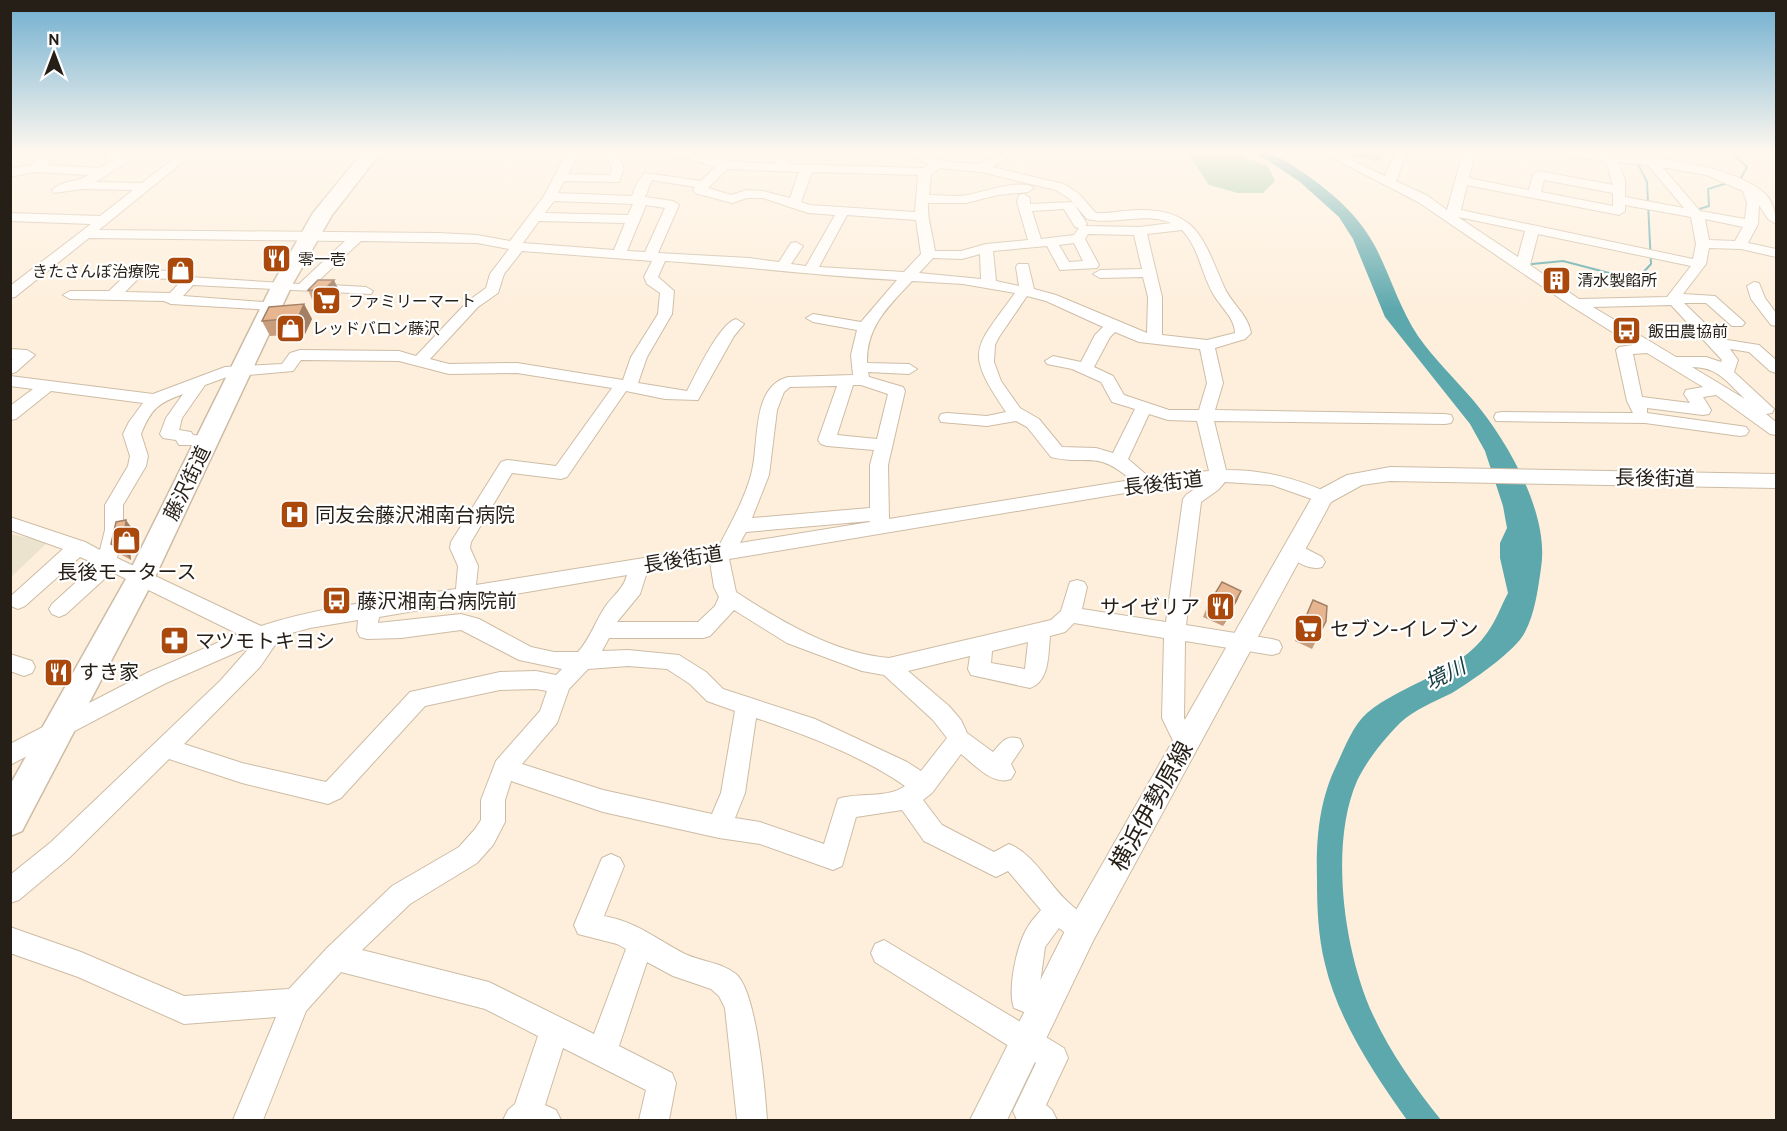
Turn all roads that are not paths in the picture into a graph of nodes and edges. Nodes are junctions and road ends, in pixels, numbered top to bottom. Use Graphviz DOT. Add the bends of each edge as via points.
graph roads {
  1 [pos="120,205"];
  2 [pos="330,205"];
  3 [pos="544,205"];
  4 [pos="637,205"];
  5 [pos="672,205"];
  6 [pos="796,205"];
  7 [pos="922,205"];
  8 [pos="1024,205"];
  9 [pos="1081,205"];
  10 [pos="1435,205"];
  11 [pos="1452,205"];
  12 [pos="1588,205"];
  13 [pos="1619,205"];
  14 [pos="1657,205"];
  15 [pos="1688,205"];
  16 [pos="1753,205"];
  17 [pos="1762,205"];
  18 [pos="1025,208"];
  19 [pos="843,211"];
  20 [pos="1450,212"];
  21 [pos="1697,215"];
  22 [pos="922,216"];
  23 [pos="10,217"];
  24 [pos="535,217"];
  25 [pos="633,219"];
  26 [pos="102,220"];
  27 [pos="1776,220"];
  28 [pos="1751,225"];
  29 [pos="1187,226"];
  30 [pos="1533,228"];
  31 [pos="1140,231"];
  32 [pos="84,234"];
  33 [pos="1081,235"];
  34 [pos="308,237"];
  35 [pos="357,237"];
  36 [pos="1051,242"];
  37 [pos="1036,243"];
  38 [pos="1703,244"];
  39 [pos="1741,245"];
  40 [pos="796,246"];
  41 [pos="516,247"];
  42 [pos="986,248"];
  43 [pos="1776,253"];
  44 [pos="619,254"];
  45 [pos="933,255"];
  46 [pos="656,256"];
  47 [pos="865,260"];
  48 [pos="1699,264"];
  49 [pos="783,266"];
  50 [pos="1523,266"];
  51 [pos="1023,267"];
  52 [pos="810,271"];
  53 [pos="1150,273"];
  54 [pos="857,274"];
  55 [pos="1100,274"];
  56 [pos="177,275"];
  57 [pos="909,277"];
  58 [pos="982,283"];
  59 [pos="1754,286"];
  60 [pos="366,291"];
  61 [pos="284,292"];
  62 [pos="1025,292"];
  63 [pos="10,294"];
  64 [pos="70,295"];
  65 [pos="113,296"];
  66 [pos="1674,299"];
  67 [pos="171,300"];
  68 [pos="1576,303"];
  69 [pos="813,318"];
  70 [pos="1776,322"];
  71 [pos="1737,323"];
  72 [pos="736,324"];
  73 [pos="1113,326"];
  74 [pos="866,327"];
  75 [pos="1154,339"];
  76 [pos="1719,343"];
  77 [pos="1207,345"];
  78 [pos="1648,348"];
  79 [pos="10,354"];
  80 [pos="1053,361"];
  81 [pos="418,362"];
  82 [pos="1672,362"];
  83 [pos="1776,368"];
  84 [pos="10,369"];
  85 [pos="909,369"];
  86 [pos="1725,369"];
  87 [pos="1085,370"];
  88 [pos="240,371"];
  89 [pos="856,376"];
  90 [pos="10,381"];
  91 [pos="198,384"];
  92 [pos="47,386"];
  93 [pos="625,386"];
  94 [pos="1719,390"];
  95 [pos="154,399"];
  96 [pos="1635,402"];
  97 [pos="1144,407"];
  98 [pos="1018,415"];
  99 [pos="10,416"];
  100 [pos="1758,416"];
  101 [pos="1205,417"];
  102 [pos="1502,417"];
  103 [pos="947,418"];
  104 [pos="1445,418"];
  105 [pos="1645,418"];
  106 [pos="1776,430"];
  107 [pos="1740,431"];
  108 [pos="207,441"];
  109 [pos="884,445"];
  110 [pos="1118,461"];
  111 [pos="1219,477"];
  112 [pos="1532,481"];
  113 [pos="1776,481"];
  114 [pos="1146,483"];
  115 [pos="1776,490"];
  116 [pos="1323,497"];
  117 [pos="880,520"];
  118 [pos="10,523"];
  119 [pos="739,526"];
  120 [pos="78,548"];
  121 [pos="722,553"];
  122 [pos="109,561"];
  123 [pos="639,566"];
  124 [pos="141,577"];
  125 [pos="1077,586"];
  126 [pos="465,595"];
  127 [pos="729,597"];
  128 [pos="18,601"];
  129 [pos="59,609"];
  130 [pos="369,610"];
  131 [pos="1070,615"];
  132 [pos="604,630"];
  133 [pos="267,631"];
  134 [pos="1040,631"];
  135 [pos="1175,632"];
  136 [pos="983,643"];
  137 [pos="1244,643"];
  138 [pos="1272,647"];
  139 [pos="584,661"];
  140 [pos="889,667"];
  141 [pos="560,685"];
  142 [pos="747,707"];
  143 [pos="62,728"];
  144 [pos="958,740"];
  145 [pos="1186,744"];
  146 [pos="1012,746"];
  147 [pos="164,748"];
  148 [pos="10,755"];
  149 [pos="504,768"];
  150 [pos="916,792"];
  151 [pos="10,820"];
  152 [pos="719,827"];
  153 [pos="611,866"];
  154 [pos="10,891"];
  155 [pos="1057,910"];
  156 [pos="1082,930"];
  157 [pos="10,940"];
  158 [pos="642,942"];
  159 [pos="884,953"];
  160 [pos="336,957"];
  161 [pos="1024,998"];
  162 [pos="296,1002"];
  163 [pos="555,1028"];
  164 [pos="1026,1040"];
  165 [pos="603,1052"];
  166 [pos="530,1118"];
  167 [pos="248,1120"];
  168 [pos="654,1120"];
  169 [pos="752,1120"];
  170 [pos="988,1120"];
  171 [pos="1042,1120"];
  1 -- 26 [label="street"];
  2 -- 34 [label="highway, 藤沢街道"];
  3 -- 24 [label="street"];
  4 -- 25 [label="street"];
  5 -- 46 [label="street"];
  6 -- 19 [label="street"];
  7 -- 22 [label="street"];
  8 -- 18 [label="street"];
  9 -- 29 [label="street" via="1092,216 1152,215"];
  10 -- 20 [label="street"];
  11 -- 20 [label="street"];
  12 -- 13 [label="street" via="1619,211"];
  14 -- 21 [label="street"];
  15 -- 21 [label="street"];
  16 -- 28 [label="street"];
  17 -- 27 [label="street"];
  18 -- 33 [label="street" via="1068,205"];
  18 -- 37 [label="street"];
  19 -- 22 [label="street"];
  19 -- 52 [label="street"];
  20 -- 30 [label="street"];
  20 -- 50 [label="street"];
  21 -- 28 [label="street"];
  21 -- 38 [label="street"];
  22 -- 45 [label="street"];
  23 -- 26 [label="street"];
  24 -- 25 [label="street"];
  24 -- 41 [label="street"];
  25 -- 44 [label="street"];
  26 -- 32 [label="street"];
  28 -- 39 [label="street"];
  29 -- 31 [label="street"];
  29 -- 77 [label="street" via="1195,233 1220,293 1243,328 1240,336"];
  30 -- 48 [label="street"];
  30 -- 50 [label="street"];
  31 -- 33 [label="street"];
  31 -- 53 [label="street"];
  32 -- 34 [label="street"];
  32 -- 63 [label="street"];
  33 -- 36 [label="street"];
  33 -- 36 [label="street" via="1092,265 1065,267"];
  34 -- 35 [label="street"];
  34 -- 61 [label="highway, 藤沢街道"];
  35 -- 41 [label="street" via="477,239"];
  35 -- 61 [label="street"];
  36 -- 37 [label="street"];
  37 -- 42 [label="street"];
  38 -- 39 [label="street"];
  38 -- 48 [label="street"];
  39 -- 43 [label="street"];
  40 -- 49 [label="street"];
  41 -- 44 [label="street"];
  41 -- 81 [label="street" via="497,274 491,292 473,304"];
  42 -- 45 [label="street" via="962,255"];
  42 -- 58 [label="street"];
  44 -- 46 [label="street"];
  45 -- 57 [label="street"];
  45 -- 58 [label="street"];
  46 -- 49 [label="street" via="734,254"];
  46 -- 93 [label="street" via="651,277 667,291 664,314"];
  47 -- 54 [label="street"];
  48 -- 66 [label="street"];
  49 -- 52 [label="street"];
  50 -- 68 [label="street"];
  51 -- 62 [label="street"];
  52 -- 54 [label="street"];
  53 -- 55 [label="street"];
  53 -- 75 [label="street" via="1155,297"];
  54 -- 57 [label="street"];
  56 -- 65 [label="street" via="135,274"];
  57 -- 58 [label="street"];
  57 -- 74 [label="street"];
  58 -- 62 [label="street"];
  59 -- 70 [label="street" via="1758,299"];
  60 -- 61 [label="street"];
  61 -- 67 [label="street"];
  61 -- 67 [label="street" via="189,281"];
  61 -- 88 [label="highway, 藤沢街道"];
  62 -- 73 [label="street" via="1077,308"];
  62 -- 98 [label="street" via="991,337 986,362 993,381"];
  64 -- 65 [label="street"];
  65 -- 67 [label="street"];
  66 -- 68 [label="street"];
  66 -- 71 [label="street" via="1710,299"];
  66 -- 76 [label="street"];
  68 -- 78 [label="street"];
  69 -- 74 [label="street"];
  72 -- 93 [label="street" via="692,396"];
  73 -- 75 [label="street" via="1139,338"];
  73 -- 87 [label="street" via="1102,335"];
  74 -- 89 [label="street" via="858,351"];
  75 -- 77 [label="street"];
  76 -- 83 [label="street" via="1754,348"];
  76 -- 86 [label="street" via="1730,360"];
  77 -- 101 [label="street" via="1215,382"];
  78 -- 82 [label="street"];
  78 -- 96 [label="street" via="1624,350"];
  79 -- 84 [label="street" via="27,355"];
  80 -- 87 [label="street"];
  81 -- 88 [label="street" via="399,356 300,355 287,368"];
  81 -- 93 [label="street" via="449,369 517,368"];
  82 -- 86 [label="street" via="1706,362"];
  82 -- 94 [label="street"];
  85 -- 89 [label="street"];
  86 -- 100 [label="street" via="1766,409 1766,413"];
  87 -- 97 [label="street" via="1107,379 1118,398"];
  88 -- 91 [label="street" via="225,372"];
  88 -- 108 [label="highway, 藤沢街道"];
  89 -- 109 [label="street" via="897,391"];
  89 -- 109 [label="street" via="827,441"];
  89 -- 119 [label="street" via="780,386 765,423 764,462"];
  90 -- 92 [label="street"];
  91 -- 95 [label="street"];
  91 -- 108 [label="street" via="174,417 169,434 185,436 185,441"];
  92 -- 95 [label="street"];
  92 -- 99 [label="street"];
  93 -- 126 [label="street" via="561,473 507,466 461,542 468,566"];
  94 -- 96 [label="street" via="1692,394 1703,410"];
  94 -- 100 [label="street"];
  95 -- 122 [label="street" via="132,434 139,456 114,505"];
  96 -- 105 [label="street"];
  97 -- 101 [label="street" via="1168,415"];
  97 -- 110 [label="street"];
  98 -- 103 [label="street" via="987,421"];
  98 -- 110 [label="street" via="1033,423 1057,453 1085,453"];
  100 -- 106 [label="street"];
  101 -- 104 [label="street"];
  101 -- 111 [label="street"];
  102 -- 105 [label="street"];
  105 -- 107 [label="street"];
  108 -- 124 [label="highway, 藤沢街道"];
  109 -- 117 [label="street" via="878,485"];
  110 -- 114 [label="street" via="1128,465"];
  111 -- 114 [label="street, 長後街道"];
  111 -- 116 [label="street, 長後街道" via="1271,479"];
  111 -- 135 [label="street" via="1192,499"];
  112 -- 113 [label="main road, 長後街道"];
  112 -- 115 [label="main road, 長後街道"];
  112 -- 116 [label="main road, 長後街道" via="1382,481 1350,486"];
  114 -- 117 [label="street, 長後街道"];
  116 -- 137 [label="main road, 横浜伊勢原線" via="1305,556"];
  117 -- 119 [label="street"];
  117 -- 121 [label="street, 長後街道"];
  118 -- 120 [label="street"];
  119 -- 121 [label="street"];
  120 -- 122 [label="street"];
  120 -- 128 [label="street"];
  121 -- 123 [label="street, 長後街道"];
  121 -- 127 [label="street" via="724,587"];
  122 -- 124 [label="street"];
  122 -- 129 [label="street"];
  123 -- 126 [label="street, 長後街道"];
  123 -- 132 [label="street" via="633,589 613,611"];
  124 -- 133 [label="street" via="205,611"];
  124 -- 143 [label="highway, 藤沢街道"];
  125 -- 131 [label="street"];
  126 -- 130 [label="street, 長後街道"];
  127 -- 132 [label="street" via="723,611 703,630"];
  127 -- 140 [label="street" via="794,637 870,665"];
  130 -- 133 [label="street, 長後街道"];
  130 -- 139 [label="street" via="367,631 461,622 526,654"];
  131 -- 134 [label="street" via="1058,626"];
  131 -- 135 [label="street"];
  132 -- 139 [label="street"];
  133 -- 143 [label="street, 長後街道" via="220,648"];
  133 -- 147 [label="street" via="252,661"];
  134 -- 136 [label="street"];
  134 -- 136 [label="street" via="1035,672 1030,679 979,669"];
  135 -- 137 [label="street"];
  135 -- 145 [label="street" via="1173,718"];
  136 -- 140 [label="street"];
  137 -- 138 [label="street"];
  137 -- 145 [label="main road, 横浜伊勢原線"];
  139 -- 141 [label="street"];
  139 -- 142 [label="street" via="671,661 698,678 715,695"];
  140 -- 144 [label="street" via="941,713"];
  141 -- 147 [label="street" via="536,680 500,681 418,698 328,793 242,773"];
  141 -- 149 [label="street" via="549,716"];
  142 -- 150 [label="street" via="807,726 899,770"];
  142 -- 152 [label="street" via="733,793"];
  143 -- 148 [label="street, 長後街道"];
  143 -- 151 [label="highway, 藤沢街道"];
  144 -- 146 [label="street" via="999,770"];
  144 -- 150 [label="street"];
  145 -- 156 [label="main road, 横浜伊勢原線"];
  147 -- 154 [label="street" via="60,850"];
  149 -- 152 [label="street" via="603,801"];
  149 -- 160 [label="street" via="493,800 493,822 468,855 401,895"];
  150 -- 152 [label="street" via="893,802 846,807 833,858 760,833"];
  150 -- 155 [label="street" via="933,833 996,865 1010,856"];
  153 -- 158 [label="street" via="587,925 621,932"];
  155 -- 156 [label="street"];
  155 -- 161 [label="street" via="1034,941"];
  156 -- 164 [label="main road, 横浜伊勢原線"];
  157 -- 162 [label="street" via="81,965 184,1010"];
  158 -- 165 [label="street"];
  158 -- 169 [label="street" via="682,967 718,978 729,986 739,1007"];
  159 -- 164 [label="street"];
  160 -- 162 [label="street"];
  160 -- 163 [label="street" via="489,996"];
  162 -- 167 [label="street"];
  163 -- 165 [label="street"];
  163 -- 166 [label="street"];
  164 -- 170 [label="main road, 横浜伊勢原線"];
  164 -- 171 [label="street" via="1054,1058 1028,1111"];
  165 -- 168 [label="street" via="662,1083"];
}
